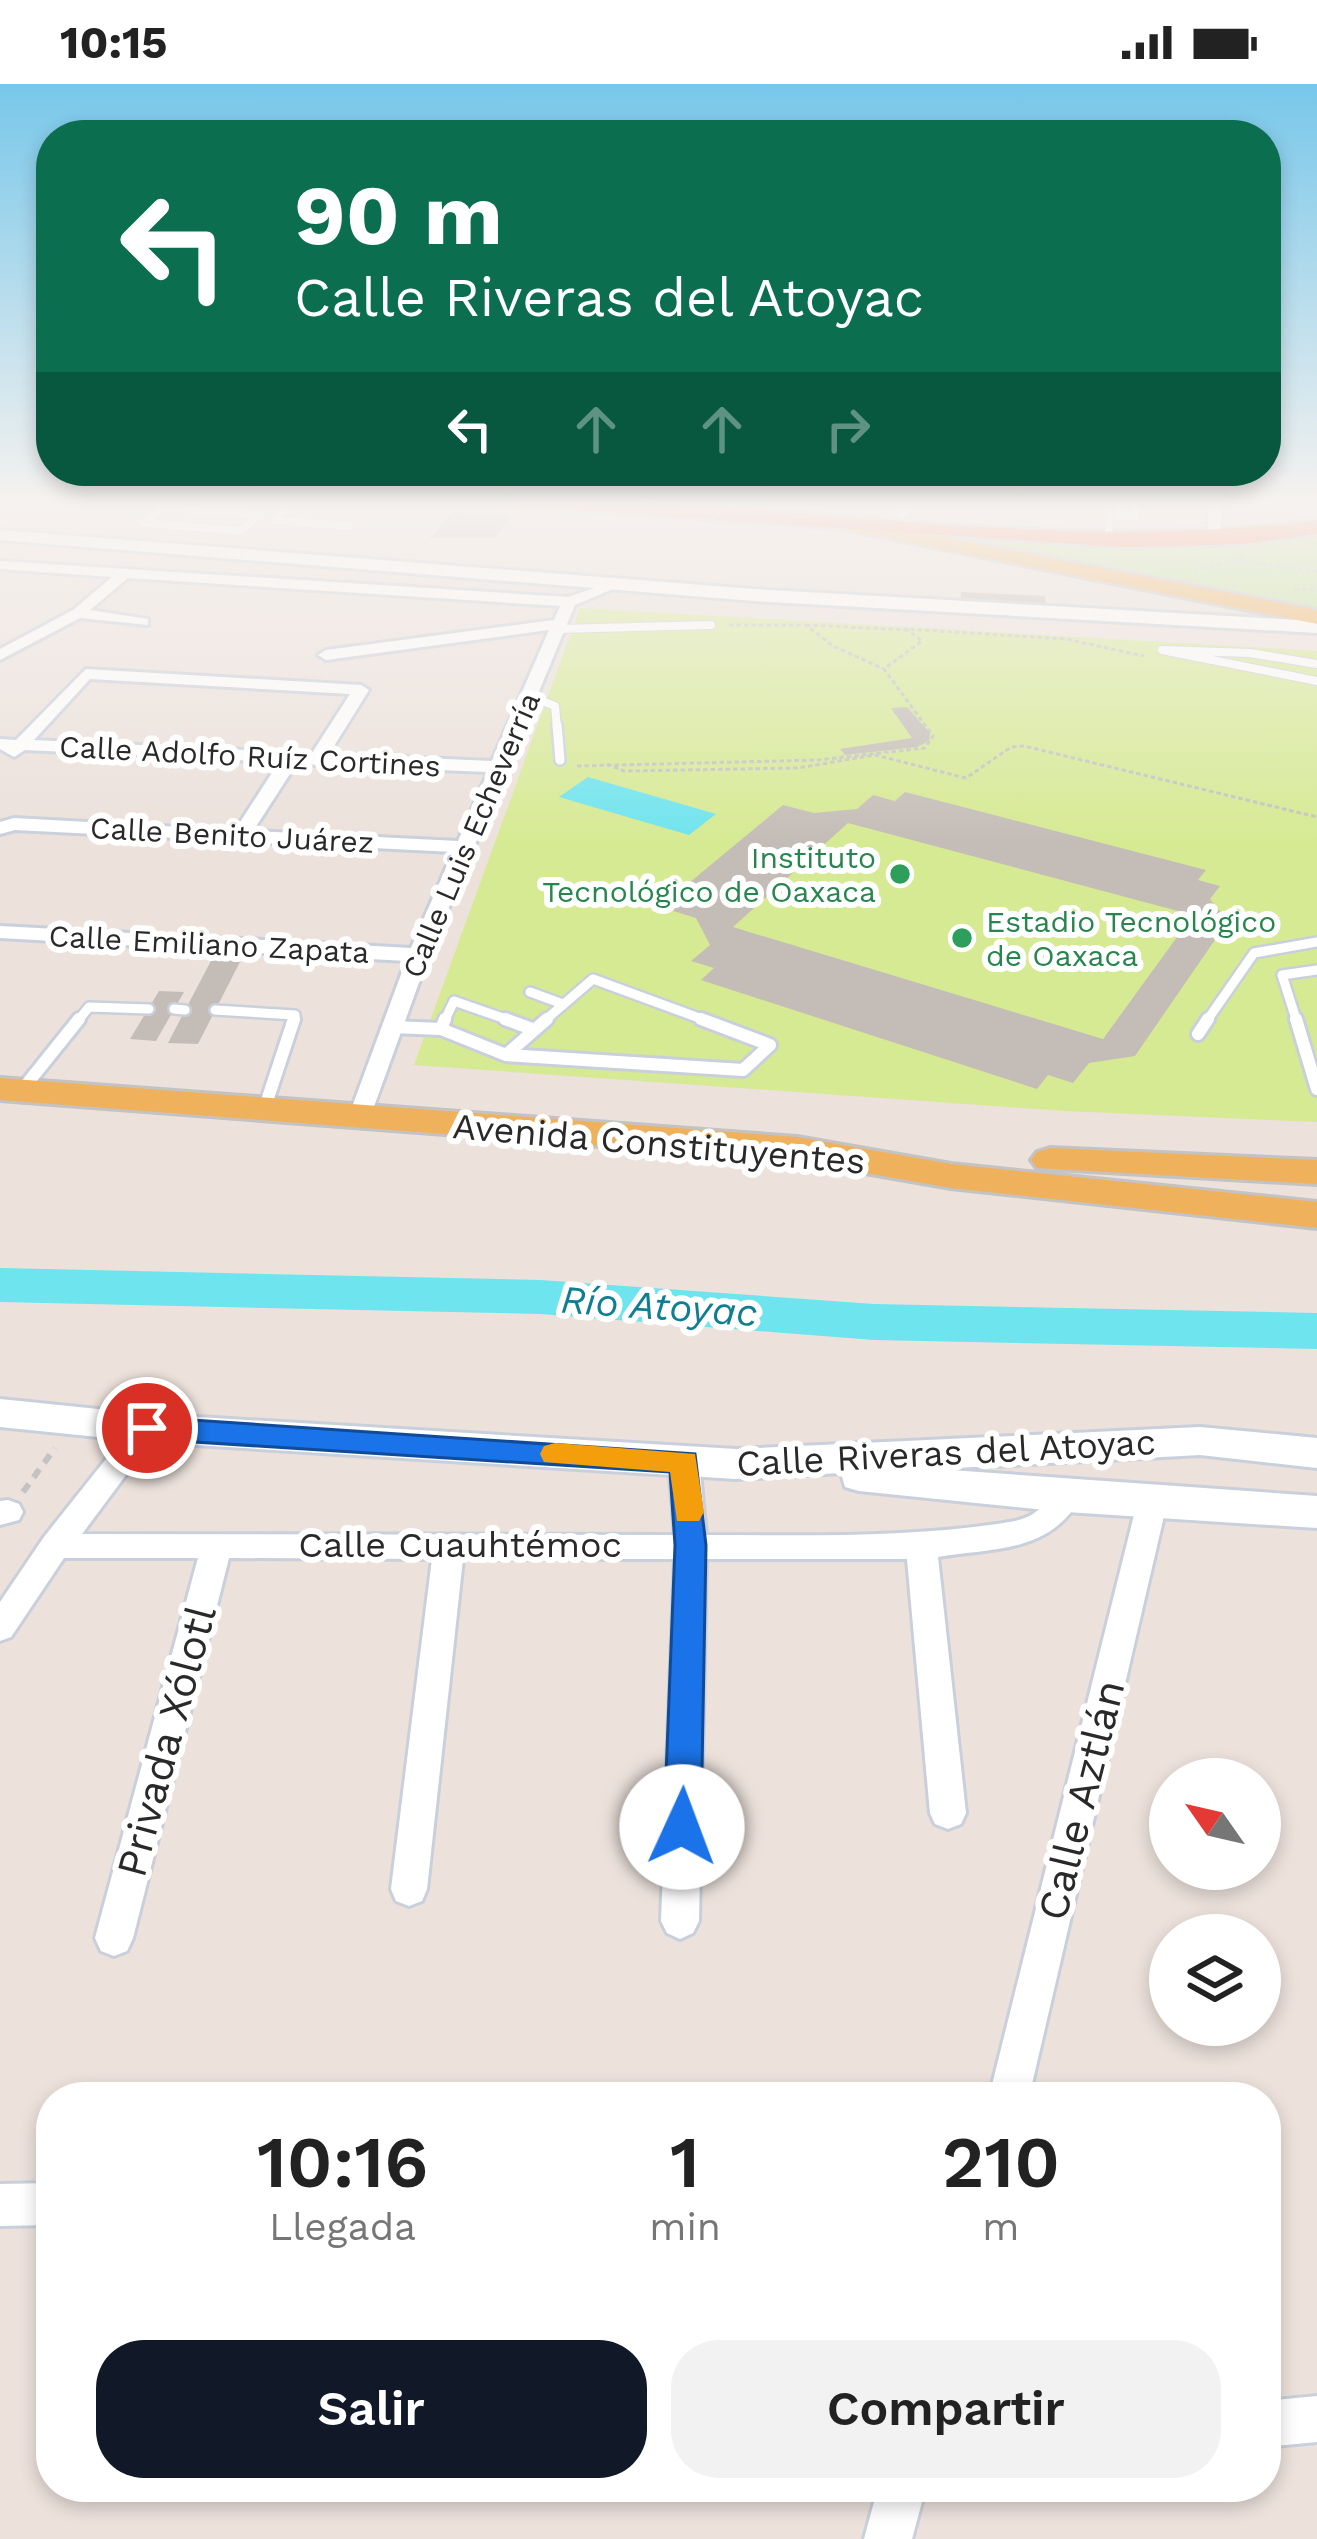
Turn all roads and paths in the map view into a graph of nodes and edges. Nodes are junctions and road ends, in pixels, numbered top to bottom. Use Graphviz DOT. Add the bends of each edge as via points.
graph roads {
  1 [pos="77,614"];
  2 [pos="82,614"];
  3 [pos="564,614"];
  4 [pos="1121,614"];
  5 [pos="1269,614"];
  6 [pos="143,622"];
  7 [pos="711,625"];
  8 [pos="806,625"];
  9 [pos="1315,625"];
  10 [pos="559,626"];
  11 [pos="906,630"];
  12 [pos="0,656"];
  13 [pos="326,656"];
  14 [pos="1155,658"];
  15 [pos="1317,664"];
  16 [pos="884,669"];
  17 [pos="1317,681"];
  18 [pos="529,696"];
  19 [pos="0,744"];
  20 [pos="25,745"];
  21 [pos="875,755"];
  22 [pos="291,758"];
  23 [pos="0,760"];
  24 [pos="316,760"];
  25 [pos="560,760"];
  26 [pos="499,767"];
  27 [pos="1317,817"];
  28 [pos="0,828"];
  29 [pos="240,836"];
  30 [pos="465,848"];
  31 [pos="0,932"];
  32 [pos="1317,941"];
  33 [pos="419,956"];
  34 [pos="1317,970"];
  35 [pos="530,992"];
  36 [pos="563,1004"];
  37 [pos="148,1009"];
  38 [pos="215,1010"];
  39 [pos="393,1027"];
  40 [pos="441,1029"];
  41 [pos="532,1029"];
  42 [pos="1198,1034"];
  43 [pos="506,1055"];
  44 [pos="11,1089"];
  45 [pos="1317,1090"];
  46 [pos="264,1110"];
  47 [pos="360,1118"];
  48 [pos="797,1149"];
  49 [pos="1317,1172"];
  50 [pos="1317,1215"];
  51 [pos="0,1413"];
  52 [pos="76,1420"];
  53 [pos="147,1428"];
  54 [pos="1317,1453"];
  55 [pos="685,1462"];
  56 [pos="736,1464"];
  57 [pos="1066,1497"];
  58 [pos="1152,1503"];
  59 [pos="4,1512"];
  60 [pos="1317,1512"];
  61 [pos="218,1544"];
  62 [pos="691,1545"];
  63 [pos="55,1546"];
  64 [pos="449,1546"];
  65 [pos="921,1547"];
  66 [pos="0,1628"];
  67 [pos="948,1813"];
  68 [pos="409,1888"];
  69 [pos="680,1921"];
  70 [pos="114,1938"];
  71 [pos="1013,2082"];
  72 [pos="36,2204"];
  73 [pos="0,2205"];
  74 [pos="1317,2419"];
  75 [pos="1281,2423"];
  76 [pos="898,2502"];
  77 [pos="888,2539"];
  1 -- 12 [label="street"];
  2 -- 6 [label="street"];
  3 -- 10 [label="street, Calle Luis Echeverría"];
  4 -- 9 [label="street"];
  5 -- 9 [label="main road"];
  7 -- 8 [label="path"];
  7 -- 10 [label="lane"];
  8 -- 11 [label="path"];
  8 -- 16 [label="path"];
  10 -- 13 [label="street"];
  10 -- 18 [label="street, Calle Luis Echeverría"];
  11 -- 14 [label="path" via="1066,639"];
  11 -- 16 [label="path" via="922,641"];
  15 -- 17 [label="lane" via="1162,650"];
  16 -- 21 [label="path" via="933,742"];
  18 -- 25 [label="lane" via="555,706"];
  18 -- 26 [label="street, Calle Luis Echeverría"];
  19 -- 20 [label="street, Calle Adolfo Ruíz Cortines"];
  20 -- 22 [label="street, Calle Adolfo Ruíz Cortines"];
  20 -- 23 [label="street"];
  20 -- 24 [label="street" via="86,674 366,683"];
  21 -- 25 [label="path" via="863,763 624,770"];
  21 -- 27 [label="path" via="966,778 1024,746"];
  22 -- 24 [label="street, Calle Adolfo Ruíz Cortines"];
  22 -- 29 [label="street"];
  24 -- 26 [label="street, Calle Adolfo Ruíz Cortines"];
  26 -- 30 [label="street, Calle Luis Echeverría"];
  28 -- 29 [label="street, Calle Benito Juárez"];
  29 -- 30 [label="street, Calle Benito Juárez"];
  30 -- 33 [label="street, Calle Luis Echeverría"];
  31 -- 33 [label="street, Calle Emiliano Zapata"];
  32 -- 42 [label="lane" via="1254,953"];
  33 -- 39 [label="street, Calle Luis Echeverría"];
  34 -- 45 [label="lane" via="1282,975"];
  35 -- 36 [label="lane"];
  36 -- 41 [label="lane"];
  36 -- 43 [label="lane" via="593,979 770,1045 743,1070"];
  37 -- 44 [label="lane" via="89,1007"];
  38 -- 46 [label="lane" via="295,1015"];
  39 -- 40 [label="lane"];
  39 -- 47 [label="street, Calle Luis Echeverría"];
  40 -- 41 [label="lane" via="454,1001"];
  40 -- 43 [label="lane"];
  41 -- 43 [label="lane"];
  44 -- 46 [label="main road, Avenida Constituyentes"];
  46 -- 47 [label="main road, Avenida Constituyentes"];
  47 -- 48 [label="main road, Avenida Constituyentes"];
  48 -- 49 [label="main road"];
  48 -- 50 [label="main road, Avenida Constituyentes" via="951,1176"];
  51 -- 52 [label="street, Calle Riveras del Atoyac"];
  52 -- 53 [label="street, Calle Riveras del Atoyac"];
  52 -- 59 [label="path"];
  53 -- 55 [label="street, Calle Riveras del Atoyac"];
  53 -- 63 [label="street"];
  54 -- 56 [label="street, Calle Riveras del Atoyac" via="1200,1441"];
  55 -- 56 [label="street, Calle Riveras del Atoyac"];
  55 -- 62 [label="street"];
  56 -- 57 [label="street"];
  57 -- 58 [label="street"];
  57 -- 65 [label="street, Calle Cuauhtémoc" via="1047,1521 1024,1532"];
  58 -- 60 [label="street"];
  58 -- 71 [label="street, Calle Aztlán"];
  61 -- 63 [label="street, Calle Cuauhtémoc"];
  61 -- 64 [label="street, Calle Cuauhtémoc"];
  61 -- 70 [label="street, Privada Xólotl"];
  62 -- 64 [label="street, Calle Cuauhtémoc"];
  62 -- 65 [label="street, Calle Cuauhtémoc"];
  62 -- 69 [label="street"];
  63 -- 66 [label="street"];
  64 -- 68 [label="street"];
  65 -- 67 [label="street"];
  72 -- 73 [label="street"];
  74 -- 75 [label="street"];
  76 -- 77 [label="street"];
}
